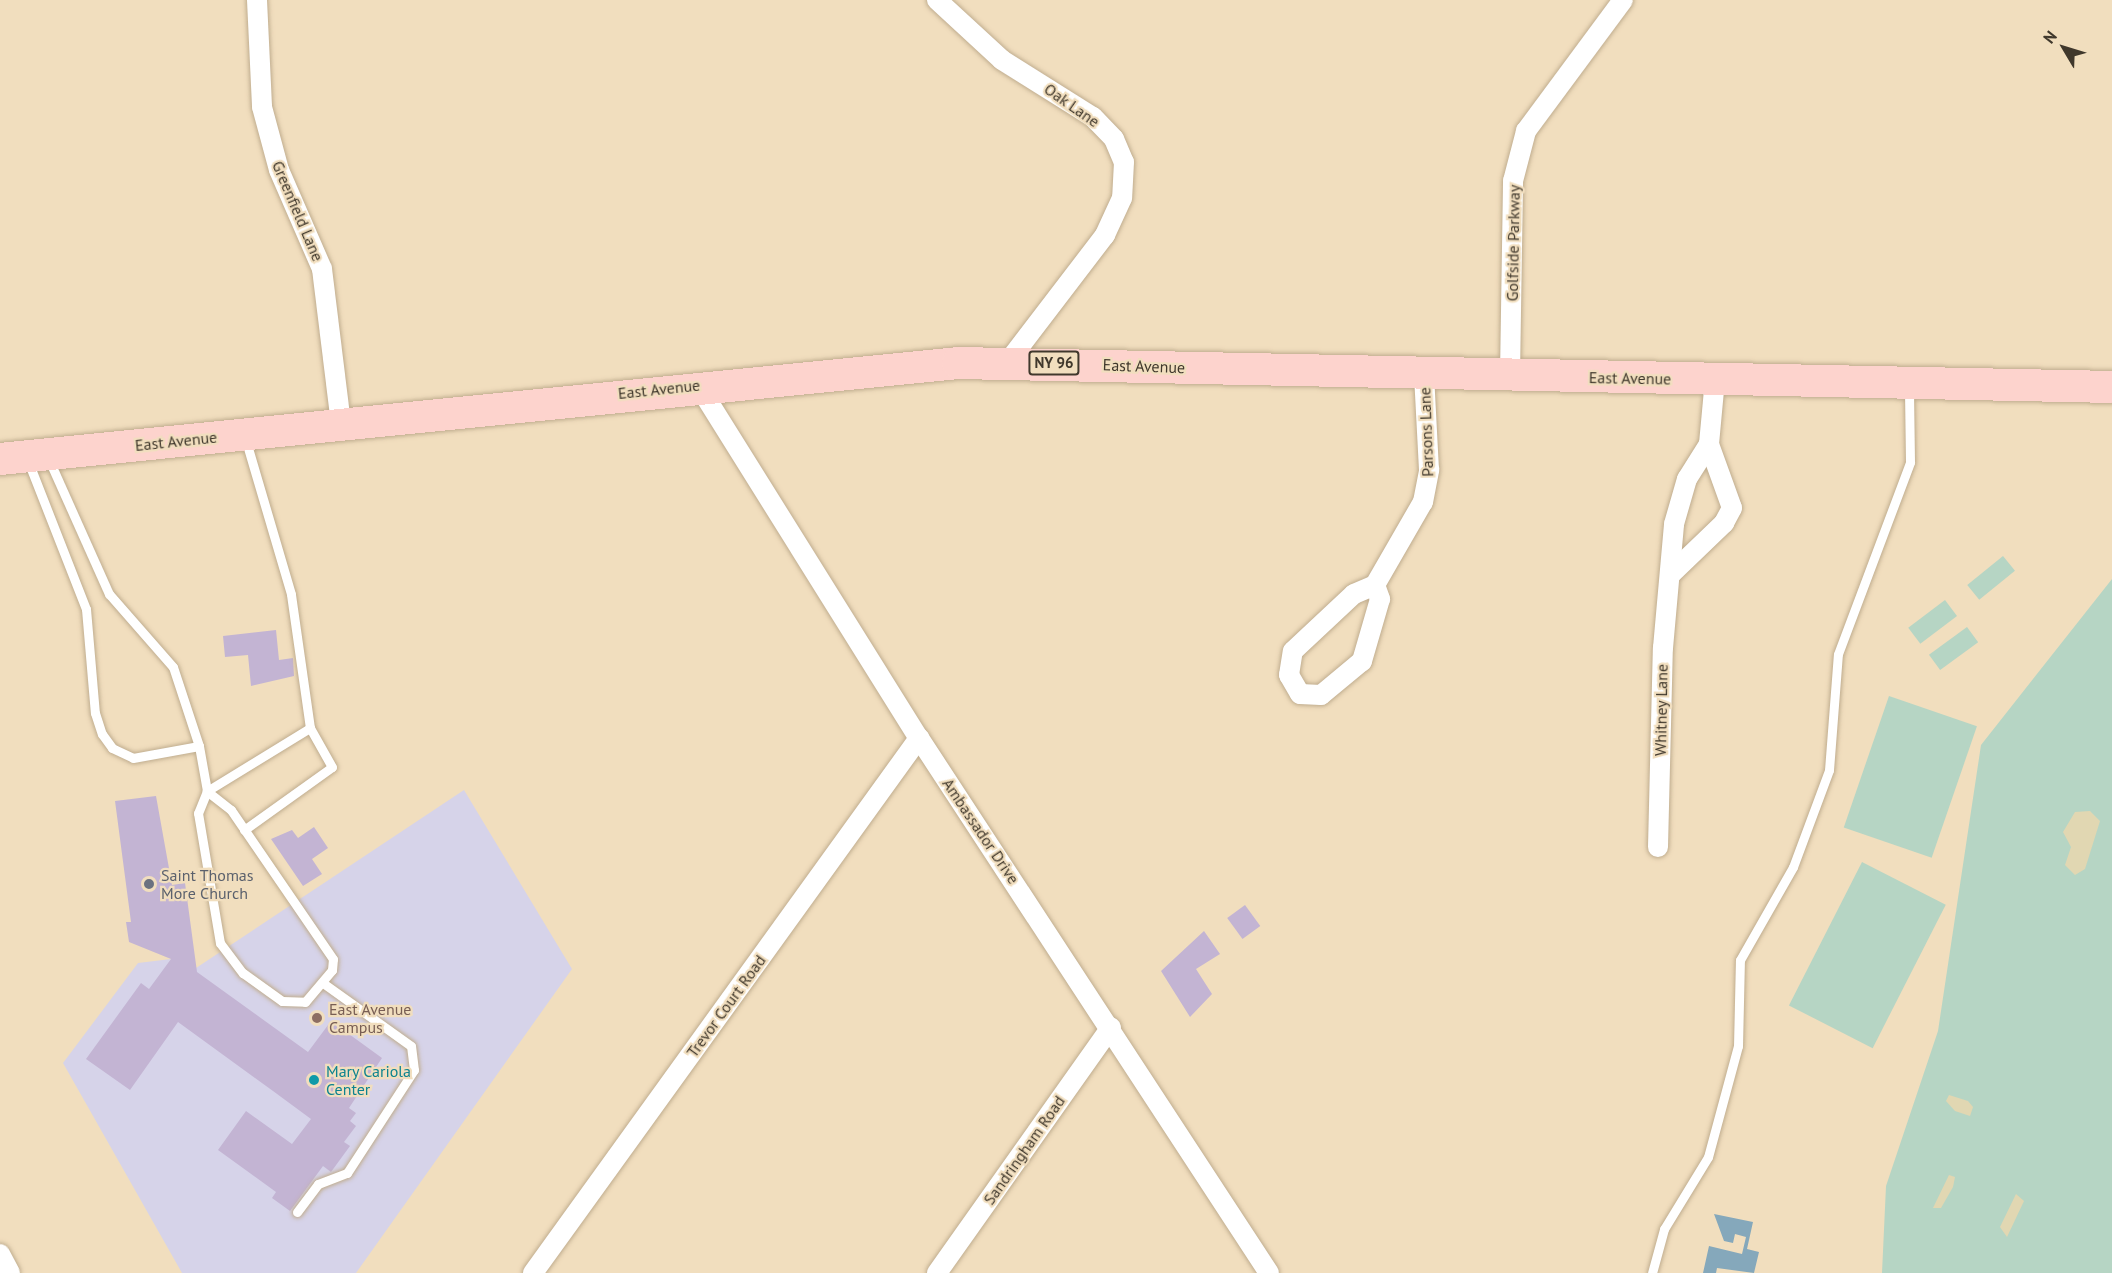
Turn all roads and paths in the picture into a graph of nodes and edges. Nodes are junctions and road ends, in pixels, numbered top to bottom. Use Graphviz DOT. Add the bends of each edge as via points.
graph roads {
  1 [pos="256,0"];
  2 [pos="937,0"];
  3 [pos="1623,0"];
  4 [pos="1008,362"];
  5 [pos="1424,373"];
  6 [pos="1510,375"];
  7 [pos="1716,379"];
  8 [pos="1909,383"];
  9 [pos="698,386"];
  10 [pos="2112,387"];
  11 [pos="341,423"];
  12 [pos="244,433"];
  13 [pos="1708,444"];
  14 [pos="24,457"];
  15 [pos="1671,574"];
  16 [pos="1375,585"];
  17 [pos="310,728"];
  18 [pos="919,738"];
  19 [pos="199,746"];
  20 [pos="207,791"];
  21 [pos="244,830"];
  22 [pos="1658,847"];
  23 [pos="323,983"];
  24 [pos="1111,1027"];
  25 [pos="297,1212"];
  26 [pos="0,1254"];
  27 [pos="10,1273"];
  28 [pos="533,1273"];
  29 [pos="937,1273"];
  30 [pos="1269,1273"];
  31 [pos="1652,1273"];
  1 -- 11 [label="street, Greenfield Lane" via="262,107 279,170 322,269"];
  2 -- 4 [label="street, Oak Lane" via="1002,60 1093,117 1114,139 1124,162 1122,198 1105,235"];
  3 -- 6 [label="street, Golfside Parkway" via="1526,131 1513,181"];
  4 -- 5 [label="main road, East Avenue / NY 96"];
  4 -- 9 [label="main road, East Avenue / NY 96"];
  5 -- 6 [label="main road, East Avenue / NY 96"];
  5 -- 16 [label="street, Parsons Lane" via="1428,486 1415,519"];
  6 -- 7 [label="main road, East Avenue / NY 96"];
  7 -- 8 [label="main road, East Avenue / NY 96"];
  7 -- 13 [label="street, Whitney Lane"];
  8 -- 10 [label="main road, East Avenue / NY 96"];
  8 -- 31 [label="lane" via="1910,462 1838,654 1829,770 1809,831 1740,960 1738,1046 1708,1157 1664,1229"];
  9 -- 11 [label="main road, East Avenue / NY 96"];
  9 -- 18 [label="street, Ambassador Drive"];
  11 -- 12 [label="main road, East Avenue / NY 96"];
  12 -- 14 [label="main road, East Avenue / NY 96"];
  12 -- 17 [label="lane" via="291,594"];
  13 -- 15 [label="street, Whitney Lane" via="1679,501"];
  13 -- 15 [label="street, Whitney Lane" via="1732,508 1707,542"];
  14 -- 19 [label="lane" via="109,594 173,667"];
  14 -- 19 [label="lane" via="86,609 95,713 102,734 112,748 133,758"];
  15 -- 22 [label="street, Whitney Lane" via="1663,648"];
  16 -- 16 [label="street" via="1346,600 1293,651 1289,675 1300,694 1321,696 1362,661 1380,600"];
  17 -- 20 [label="lane"];
  17 -- 21 [label="lane" via="332,767 330,774"];
  18 -- 24 [label="street, Ambassador Drive"];
  18 -- 28 [label="street, Trevor Court Road"];
  19 -- 20 [label="lane"];
  20 -- 21 [label="lane" via="231,810"];
  20 -- 23 [label="lane" via="198,813 216,928 228,960 288,1003 305,1002"];
  21 -- 23 [label="lane" via="333,959"];
  23 -- 25 [label="lane" via="411,1046 414,1070 346,1173 318,1184"];
  24 -- 29 [label="street, Sandringham Road"];
  24 -- 30 [label="street, Ambassador Drive"];
  26 -- 27 [label="street"];
}
